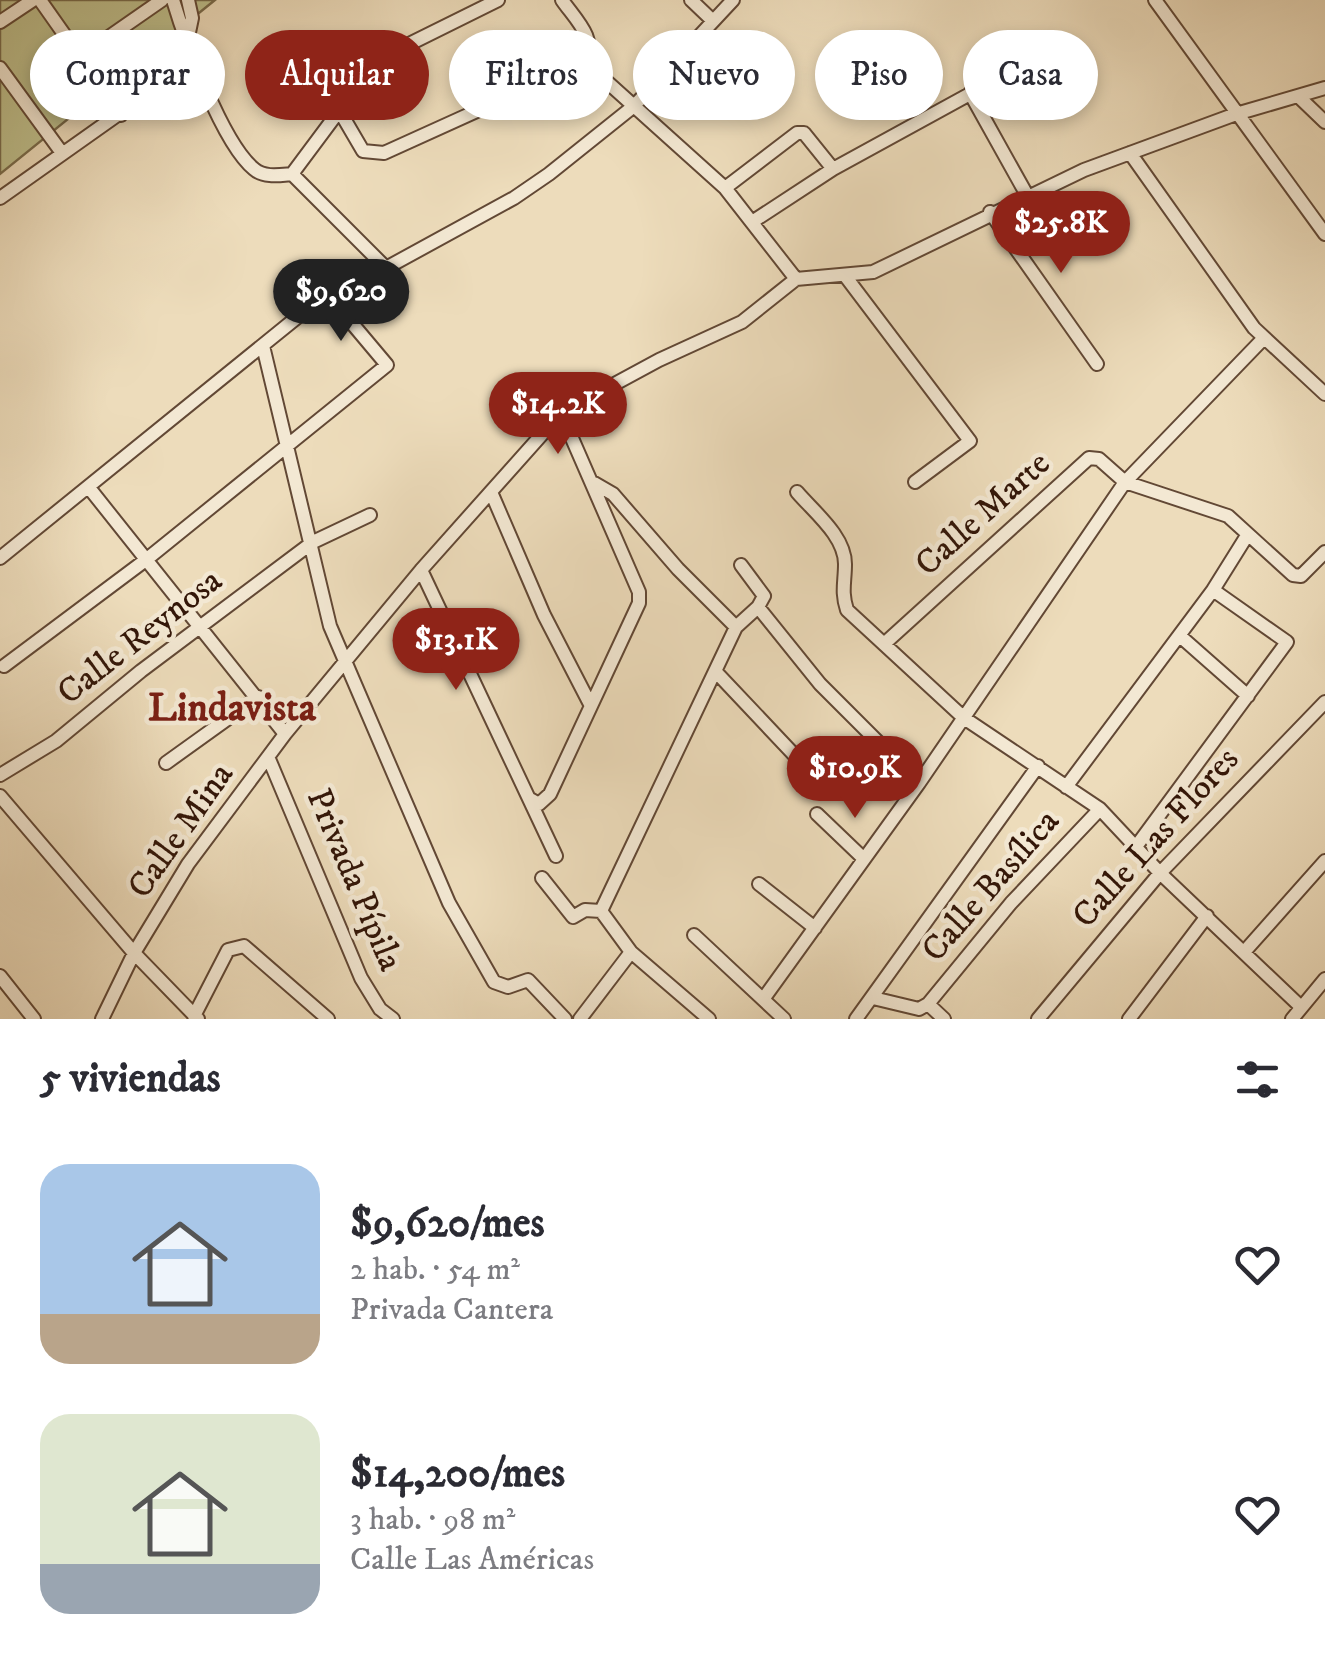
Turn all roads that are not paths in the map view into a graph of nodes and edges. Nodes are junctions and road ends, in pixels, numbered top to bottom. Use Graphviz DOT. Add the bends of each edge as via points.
graph roads {
  1 [pos="36,0"];
  2 [pos="162,0"];
  3 [pos="172,0"];
  4 [pos="188,0"];
  5 [pos="498,0"];
  6 [pos="562,0"];
  7 [pos="691,0"];
  8 [pos="734,0"];
  9 [pos="1155,0"];
  10 [pos="713,21"];
  11 [pos="0,22"];
  12 [pos="59,30"];
  13 [pos="119,30"];
  14 [pos="185,30"];
  15 [pos="189,30"];
  16 [pos="583,30"];
  17 [pos="705,30"];
  18 [pos="429,34"];
  19 [pos="0,68"];
  20 [pos="613,87"];
  21 [pos="1325,88"];
  22 [pos="963,97"];
  23 [pos="1298,97"];
  24 [pos="633,105"];
  25 [pos="633,107"];
  26 [pos="1236,114"];
  27 [pos="112,120"];
  28 [pos="223,120"];
  29 [pos="332,120"];
  30 [pos="345,120"];
  31 [pos="458,120"];
  32 [pos="650,120"];
  33 [pos="985,120"];
  34 [pos="1325,122"];
  35 [pos="62,152"];
  36 [pos="1130,153"];
  37 [pos="832,169"];
  38 [pos="292,174"];
  39 [pos="725,188"];
  40 [pos="1028,196"];
  41 [pos="0,198"];
  42 [pos="990,212"];
  43 [pos="752,222"];
  44 [pos="1325,234"];
  45 [pos="384,266"];
  46 [pos="846,277"];
  47 [pos="796,280"];
  48 [pos="329,296"];
  49 [pos="1263,339"];
  50 [pos="263,346"];
  51 [pos="1097,364"];
  52 [pos="1325,394"];
  53 [pos="561,413"];
  54 [pos="290,446"];
  55 [pos="915,482"];
  56 [pos="1124,482"];
  57 [pos="594,483"];
  58 [pos="90,488"];
  59 [pos="490,492"];
  60 [pos="798,492"];
  61 [pos="370,515"];
  62 [pos="1248,534"];
  63 [pos="314,542"];
  64 [pos="1325,552"];
  65 [pos="0,558"];
  66 [pos="147,559"];
  67 [pos="741,566"];
  68 [pos="421,570"];
  69 [pos="1214,590"];
  70 [pos="758,607"];
  71 [pos="736,627"];
  72 [pos="198,629"];
  73 [pos="1180,636"];
  74 [pos="884,644"];
  75 [pos="344,662"];
  76 [pos="4,666"];
  77 [pos="716,672"];
  78 [pos="1248,696"];
  79 [pos="258,697"];
  80 [pos="1325,702"];
  81 [pos="590,704"];
  82 [pos="964,718"];
  83 [pos="285,734"];
  84 [pos="269,758"];
  85 [pos="800,761"];
  86 [pos="166,764"];
  87 [pos="1038,766"];
  88 [pos="0,774"];
  89 [pos="919,782"];
  90 [pos="1066,787"];
  91 [pos="0,796"];
  92 [pos="530,799"];
  93 [pos="1100,809"];
  94 [pos="817,814"];
  95 [pos="1135,848"];
  96 [pos="556,856"];
  97 [pos="864,859"];
  98 [pos="1325,861"];
  99 [pos="1160,873"];
  100 [pos="542,878"];
  101 [pos="760,884"];
  102 [pos="601,911"];
  103 [pos="1207,916"];
  104 [pos="815,928"];
  105 [pos="694,935"];
  106 [pos="1245,951"];
  107 [pos="632,952"];
  108 [pos="134,953"];
  109 [pos="0,976"];
  110 [pos="1325,979"];
  111 [pos="764,998"];
  112 [pos="874,998"];
  113 [pos="928,1004"];
  114 [pos="1301,1006"];
  115 [pos="196,1018"];
  116 [pos="34,1019"];
  117 [pos="102,1019"];
  118 [pos="328,1019"];
  119 [pos="393,1019"];
  120 [pos="565,1019"];
  121 [pos="580,1019"];
  122 [pos="709,1019"];
  123 [pos="784,1019"];
  124 [pos="856,1019"];
  125 [pos="944,1019"];
  126 [pos="1038,1019"];
  127 [pos="1129,1019"];
  128 [pos="1292,1019"];
  1 -- 11 [label="street"];
  1 -- 12 [label="street"];
  2 -- 13 [label="street"];
  3 -- 14 [label="street"];
  4 -- 15 [label="street"];
  5 -- 18 [label="street"];
  6 -- 16 [label="street"];
  7 -- 10 [label="street"];
  8 -- 10 [label="street"];
  9 -- 26 [label="street"];
  10 -- 17 [label="street"];
  19 -- 35 [label="street"];
  20 -- 24 [label="street"];
  21 -- 23 [label="street"];
  22 -- 37 [label="street"];
  23 -- 26 [label="street"];
  23 -- 34 [label="street"];
  25 -- 45 [label="street" via="514,198"];
  26 -- 36 [label="street"];
  26 -- 44 [label="street"];
  27 -- 35 [label="street"];
  28 -- 38 [label="street" via="254,170"];
  29 -- 38 [label="street"];
  30 -- 31 [label="street" via="363,151 384,154"];
  32 -- 39 [label="street"];
  33 -- 40 [label="street"];
  35 -- 41 [label="street"];
  36 -- 40 [label="street"];
  36 -- 49 [label="street"];
  37 -- 39 [label="street" via="797,133"];
  37 -- 43 [label="street"];
  38 -- 45 [label="street"];
  39 -- 43 [label="street"];
  40 -- 42 [label="street"];
  42 -- 46 [label="street" via="872,272"];
  42 -- 51 [label="street"];
  43 -- 47 [label="street"];
  45 -- 48 [label="street"];
  46 -- 47 [label="street"];
  46 -- 55 [label="street" via="970,441"];
  47 -- 53 [label="street, Calle Mina" via="742,322"];
  48 -- 50 [label="street"];
  48 -- 54 [label="street" via="386,365"];
  49 -- 52 [label="street"];
  49 -- 56 [label="street"];
  50 -- 54 [label="street"];
  50 -- 58 [label="street"];
  53 -- 57 [label="street"];
  53 -- 59 [label="street, Calle Mina"];
  54 -- 63 [label="street"];
  54 -- 66 [label="street"];
  56 -- 62 [label="street" via="1228,516"];
  56 -- 74 [label="street, Calle Marte" via="1089,458"];
  56 -- 82 [label="street"];
  57 -- 71 [label="street" via="613,494"];
  57 -- 81 [label="street" via="640,592"];
  58 -- 65 [label="street"];
  58 -- 66 [label="street"];
  59 -- 68 [label="street, Calle Mina"];
  59 -- 81 [label="street"];
  60 -- 74 [label="street" via="841,543 847,610"];
  61 -- 63 [label="street, Calle Reynosa"];
  62 -- 64 [label="street" via="1292,575 1301,576"];
  62 -- 69 [label="street"];
  63 -- 72 [label="street, Calle Reynosa"];
  63 -- 75 [label="street"];
  66 -- 72 [label="street"];
  66 -- 76 [label="street"];
  67 -- 70 [label="street" via="764,596"];
  68 -- 75 [label="street, Calle Mina"];
  68 -- 92 [label="street"];
  69 -- 73 [label="street"];
  69 -- 78 [label="street" via="1287,642"];
  70 -- 71 [label="street"];
  70 -- 89 [label="street" via="820,684"];
  71 -- 77 [label="street"];
  72 -- 79 [label="street"];
  72 -- 88 [label="street, Calle Reynosa" via="56,741"];
  73 -- 78 [label="street"];
  73 -- 90 [label="street"];
  74 -- 82 [label="street"];
  75 -- 83 [label="street, Calle Mina"];
  75 -- 120 [label="street" via="449,903 488,976 508,986 528,980"];
  77 -- 85 [label="street"];
  77 -- 102 [label="street"];
  78 -- 95 [label="street"];
  79 -- 83 [label="street"];
  79 -- 86 [label="street"];
  80 -- 99 [label="street, Calle Las Flores"];
  81 -- 92 [label="street" via="546,799"];
  82 -- 87 [label="street"];
  82 -- 89 [label="street"];
  83 -- 84 [label="street, Calle Mina"];
  84 -- 108 [label="street, Calle Mina" via="188,864"];
  84 -- 119 [label="street, Privada Pípila" via="361,978"];
  87 -- 90 [label="street"];
  87 -- 112 [label="street"];
  89 -- 97 [label="street"];
  90 -- 93 [label="street"];
  91 -- 108 [label="street"];
  92 -- 96 [label="street"];
  93 -- 95 [label="street"];
  93 -- 113 [label="street, Calle Basílica"];
  94 -- 97 [label="street"];
  95 -- 99 [label="street"];
  97 -- 104 [label="street"];
  98 -- 106 [label="street"];
  99 -- 103 [label="street"];
  99 -- 126 [label="street, Calle Las Flores"];
  100 -- 102 [label="street" via="572,917"];
  101 -- 104 [label="street"];
  102 -- 107 [label="street"];
  103 -- 106 [label="street"];
  103 -- 127 [label="street"];
  104 -- 111 [label="street"];
  105 -- 111 [label="street"];
  106 -- 114 [label="street"];
  107 -- 121 [label="street"];
  107 -- 122 [label="street"];
  108 -- 115 [label="street"];
  108 -- 117 [label="street, Calle Mina"];
  109 -- 116 [label="street"];
  110 -- 114 [label="street"];
  111 -- 123 [label="street"];
  112 -- 113 [label="street" via="919,1010"];
  112 -- 124 [label="street"];
  113 -- 125 [label="street"];
  114 -- 128 [label="street"];
  115 -- 118 [label="street" via="236,945"];
}
